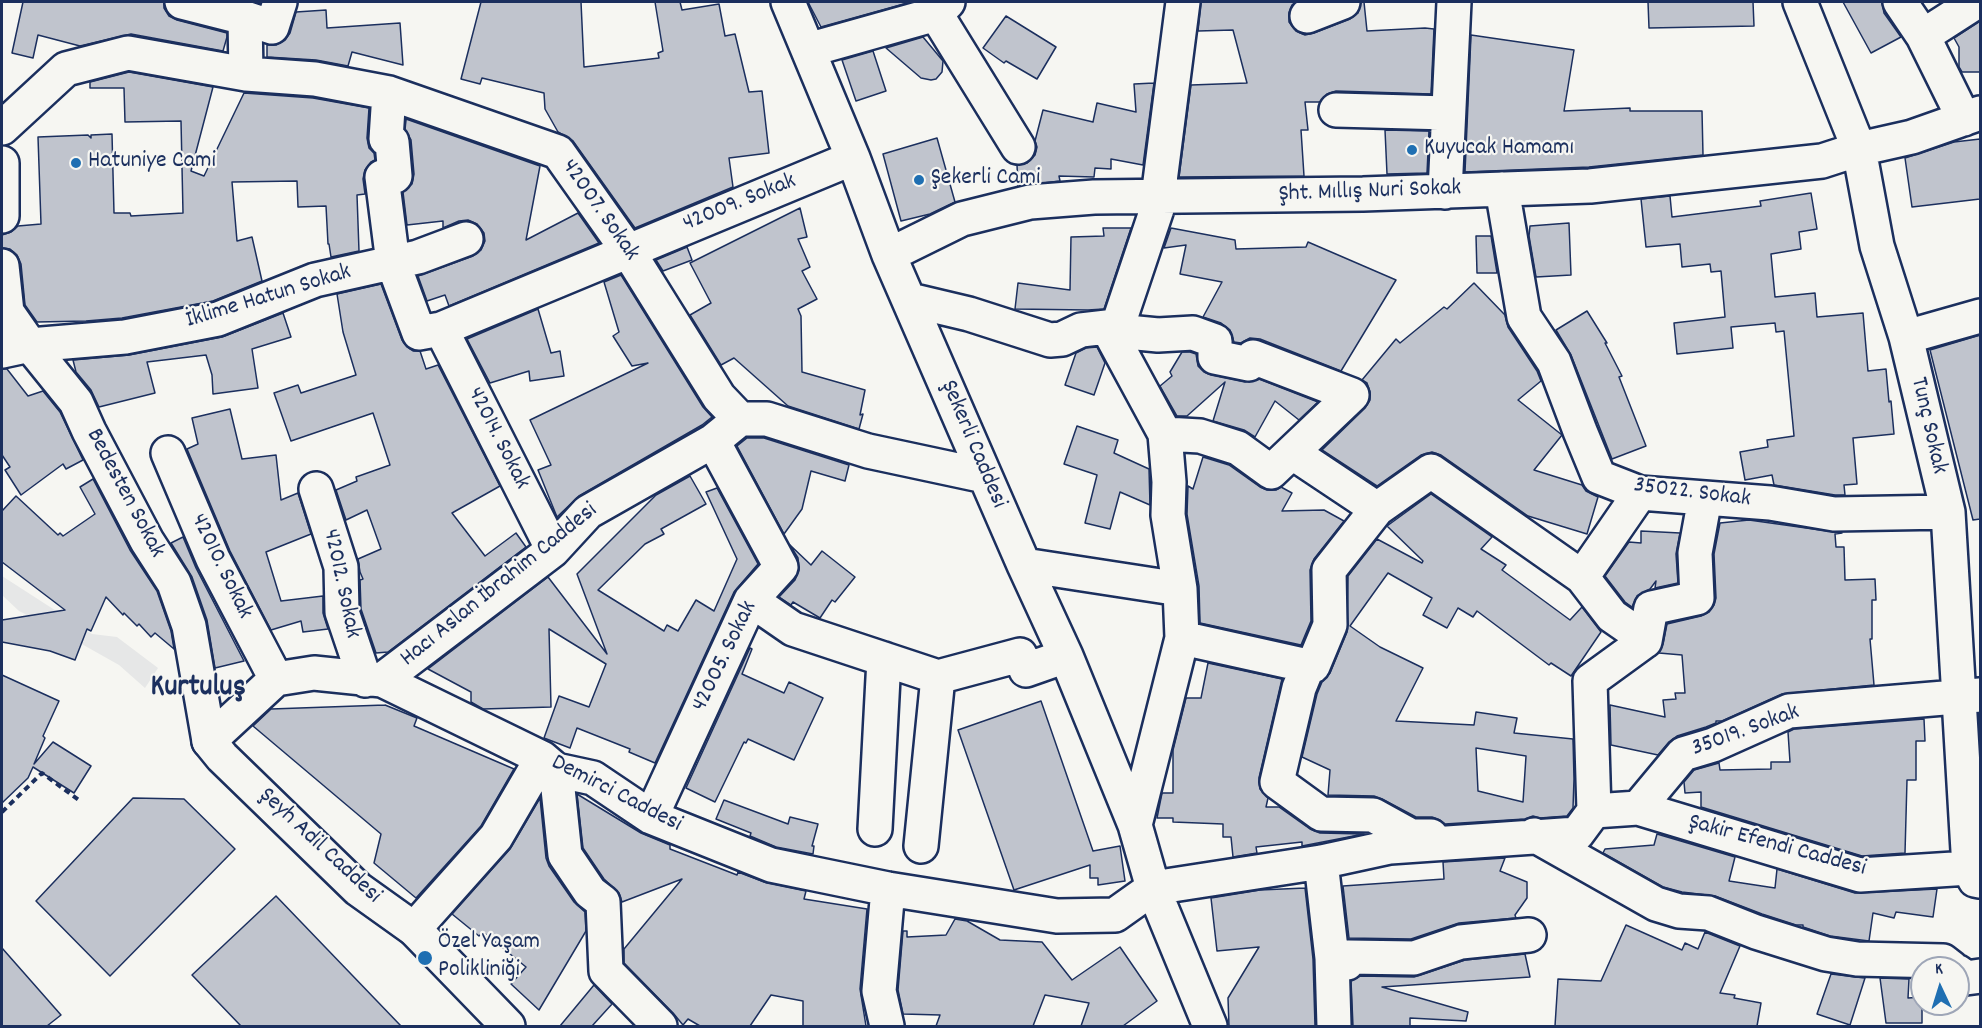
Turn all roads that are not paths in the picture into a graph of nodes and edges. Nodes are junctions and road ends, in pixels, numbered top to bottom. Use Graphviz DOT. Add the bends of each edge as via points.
graph roads {
  1 [pos="182,2"];
  2 [pos="280,2"];
  3 [pos="788,2"];
  4 [pos="1183,2"];
  5 [pos="1343,2"];
  6 [pos="1454,2"];
  7 [pos="1800,2"];
  8 [pos="1900,2"];
  9 [pos="1976,2"];
  10 [pos="942,8"];
  11 [pos="1307,16"];
  12 [pos="244,18"];
  13 [pos="1923,36"];
  14 [pos="808,50"];
  15 [pos="246,74"];
  16 [pos="389,93"];
  17 [pos="1336,110"];
  18 [pos="1448,113"];
  19 [pos="1972,116"];
  20 [pos="2,128"];
  21 [pos="1018,147"];
  22 [pos="1858,149"];
  23 [pos="853,158"];
  24 [pos="2,163"];
  25 [pos="1502,189"];
  26 [pos="1445,192"];
  27 [pos="1160,197"];
  28 [pos="2,216"];
  29 [pos="466,239"];
  30 [pos="628,251"];
  31 [pos="890,255"];
  32 [pos="393,263"];
  33 [pos="2,266"];
  34 [pos="910,300"];
  35 [pos="1980,316"];
  36 [pos="1113,326"];
  37 [pos="430,331"];
  38 [pos="1906,336"];
  39 [pos="16,348"];
  40 [pos="740,418"];
  41 [pos="1165,434"];
  42 [pos="713,441"];
  43 [pos="168,453"];
  44 [pos="1293,453"];
  45 [pos="985,476"];
  46 [pos="316,489"];
  47 [pos="1640,493"];
  48 [pos="1705,498"];
  49 [pos="1377,509"];
  50 [pos="1948,512"];
  51 [pos="553,550"];
  52 [pos="1023,566"];
  53 [pos="1582,577"];
  54 [pos="1180,589"];
  55 [pos="751,600"];
  56 [pos="1182,638"];
  57 [pos="1645,641"];
  58 [pos="1066,656"];
  59 [pos="884,659"];
  60 [pos="1308,666"];
  61 [pos="938,677"];
  62 [pos="276,679"];
  63 [pos="373,680"];
  64 [pos="1970,696"];
  65 [pos="209,741"];
  66 [pos="549,764"];
  67 [pos="1638,808"];
  68 [pos="1594,811"];
  69 [pos="651,817"];
  70 [pos="1135,825"];
  71 [pos="874,830"];
  72 [pos="1535,836"];
  73 [pos="921,846"];
  74 [pos="1321,862"];
  75 [pos="1976,883"];
  76 [pos="1154,888"];
  77 [pos="888,889"];
  78 [pos="414,929"];
  79 [pos="1528,935"];
  80 [pos="1332,958"];
  81 [pos="1910,960"];
  82 [pos="508,1026"];
  83 [pos="660,1026"];
  84 [pos="887,1026"];
  85 [pos="1210,1026"];
  86 [pos="1334,1026"];
  1 -- 12 [label="street"];
  2 -- 12 [label="street" via="272,27"];
  3 -- 14 [label="street, Şekerli Caddesi"];
  4 -- 27 [label="street"];
  5 -- 11 [label="street"];
  6 -- 18 [label="street"];
  7 -- 22 [label="street, Tunç Sokak"];
  8 -- 13 [label="street"];
  9 -- 13 [label="street"];
  10 -- 14 [label="street"];
  10 -- 21 [label="street"];
  12 -- 15 [label="street"];
  13 -- 19 [label="street"];
  14 -- 23 [label="street, Şekerli Caddesi"];
  15 -- 16 [label="street, 42007. Sokak" via="315,79"];
  15 -- 20 [label="street, 42007. Sokak" via="128,54 66,69"];
  16 -- 30 [label="street, 42007. Sokak" via="558,152"];
  16 -- 32 [label="street" via="386,139 392,142 395,176 382,177"];
  17 -- 18 [label="street"];
  18 -- 26 [label="street"];
  19 -- 22 [label="street, Şht. Mıllış Nuri Sokak" via="1912,137"];
  22 -- 25 [label="street, Şht. Mıllış Nuri Sokak" via="1822,161 1590,186"];
  22 -- 38 [label="street, Tunç Sokak" via="1877,246"];
  23 -- 30 [label="street, 42009. Sokak"];
  23 -- 31 [label="street, Şekerli Caddesi"];
  24 -- 28 [label="street"];
  25 -- 26 [label="street, Şht. Mıllış Nuri Sokak"];
  25 -- 47 [label="street, 35022. Sokak" via="1524,317 1554,363 1599,477"];
  26 -- 27 [label="street, Şht. Mıllış Nuri Sokak"];
  27 -- 31 [label="street, Şht. Mıllış Nuri Sokak" via="1030,202 962,219"];
  27 -- 36 [label="street"];
  29 -- 32 [label="street, İklime Hatun Sokak"];
  30 -- 37 [label="street, 42009. Sokak"];
  30 -- 40 [label="street, 42007. Sokak" via="719,397"];
  31 -- 34 [label="street, Şekerli Caddesi"];
  32 -- 37 [label="street"];
  32 -- 39 [label="street, İklime Hatun Sokak" via="315,280 218,319 125,337"];
  33 -- 39 [label="street, Bedesten Sokak"];
  34 -- 36 [label="street" via="1050,340 1081,330"];
  34 -- 45 [label="street, Şekerli Caddesi"];
  35 -- 38 [label="street"];
  36 -- 41 [label="street"];
  36 -- 44 [label="street" via="1127,332 1158,335 1193,333 1215,341 1215,357 1249,364 1253,357 1352,395"];
  37 -- 51 [label="street, 42014. Sokak"];
  38 -- 50 [label="street, Tunç Sokak"];
  39 -- 65 [label="street, Bedesten Sokak" via="76,402 147,541 174,584 189,626"];
  40 -- 42 [label="street, Hacı Aslan İbrahim Caddesi"];
  40 -- 45 [label="street" via="767,419 868,451"];
  41 -- 44 [label="street" via="1200,436 1238,448 1271,472"];
  41 -- 54 [label="street" via="1168,515"];
  42 -- 51 [label="street, Hacı Aslan İbrahim Caddesi" via="588,512"];
  42 -- 55 [label="street, 42005. Sokak" via="781,567"];
  43 -- 62 [label="street, 42010. Sokak" via="213,559"];
  44 -- 49 [label="street"];
  45 -- 52 [label="street, Şekerli Caddesi"];
  46 -- 63 [label="street, 42012. Sokak" via="341,567 342,612"];
  47 -- 48 [label="street, 35022. Sokak"];
  47 -- 53 [label="street"];
  48 -- 50 [label="street, 35022. Sokak" via="1770,503 1834,514"];
  48 -- 57 [label="street" via="1695,553 1697,598 1651,608"];
  49 -- 53 [label="street" via="1431,471"];
  49 -- 60 [label="street" via="1329,570 1330,624 1313,666"];
  50 -- 64 [label="street, Tunç Sokak"];
  51 -- 63 [label="street, Hacı Aslan İbrahim Caddesi"];
  52 -- 54 [label="street"];
  52 -- 58 [label="street, Şekerli Caddesi"];
  53 -- 57 [label="street" via="1612,616"];
  54 -- 56 [label="street"];
  55 -- 59 [label="street" via="792,629"];
  55 -- 69 [label="street, 42005. Sokak"];
  56 -- 60 [label="street"];
  56 -- 70 [label="street"];
  57 -- 68 [label="street" via="1590,681"];
  58 -- 61 [label="street" via="1026,670 1020,655"];
  58 -- 70 [label="street, Şekerli Caddesi"];
  59 -- 61 [label="street"];
  59 -- 71 [label="street"];
  60 -- 72 [label="street" via="1299,688 1277,782 1321,814 1373,815 1411,836"];
  61 -- 73 [label="street"];
  62 -- 63 [label="street, Demirci Caddesi" via="314,673"];
  62 -- 65 [label="street"];
  63 -- 66 [label="street, Demirci Caddesi"];
  64 -- 67 [label="street, 35019. Sokak" via="1789,711 1683,754"];
  64 -- 75 [label="street, Tunç Sokak"];
  65 -- 78 [label="street, Şeyh Adil Caddesi" via="358,889"];
  66 -- 69 [label="street, Demirci Caddesi" via="592,778"];
  66 -- 78 [label="street" via="496,837"];
  66 -- 83 [label="street" via="565,855 591,892 603,902 606,971"];
  67 -- 68 [label="street"];
  67 -- 75 [label="street, Şakir Efendi Caddesi" via="1860,875"];
  68 -- 72 [label="street" via="1577,834"];
  69 -- 77 [label="street, Demirci Caddesi" via="771,865"];
  70 -- 76 [label="street, Şekerli Caddesi"];
  72 -- 74 [label="street" via="1390,847"];
  72 -- 81 [label="street" via="1656,904 1708,913 1826,954"];
  74 -- 76 [label="street"];
  74 -- 80 [label="street"];
  76 -- 77 [label="street, Demirci Caddesi" via="1115,915 1057,916"];
  76 -- 85 [label="street, Şekerli Caddesi"];
  77 -- 84 [label="street" via="879,991"];
  78 -- 82 [label="street, Şeyh Adil Caddesi"];
  79 -- 80 [label="street" via="1461,942 1414,958 1348,957 1347,963 1335,964"];
  80 -- 86 [label="street"];
}
